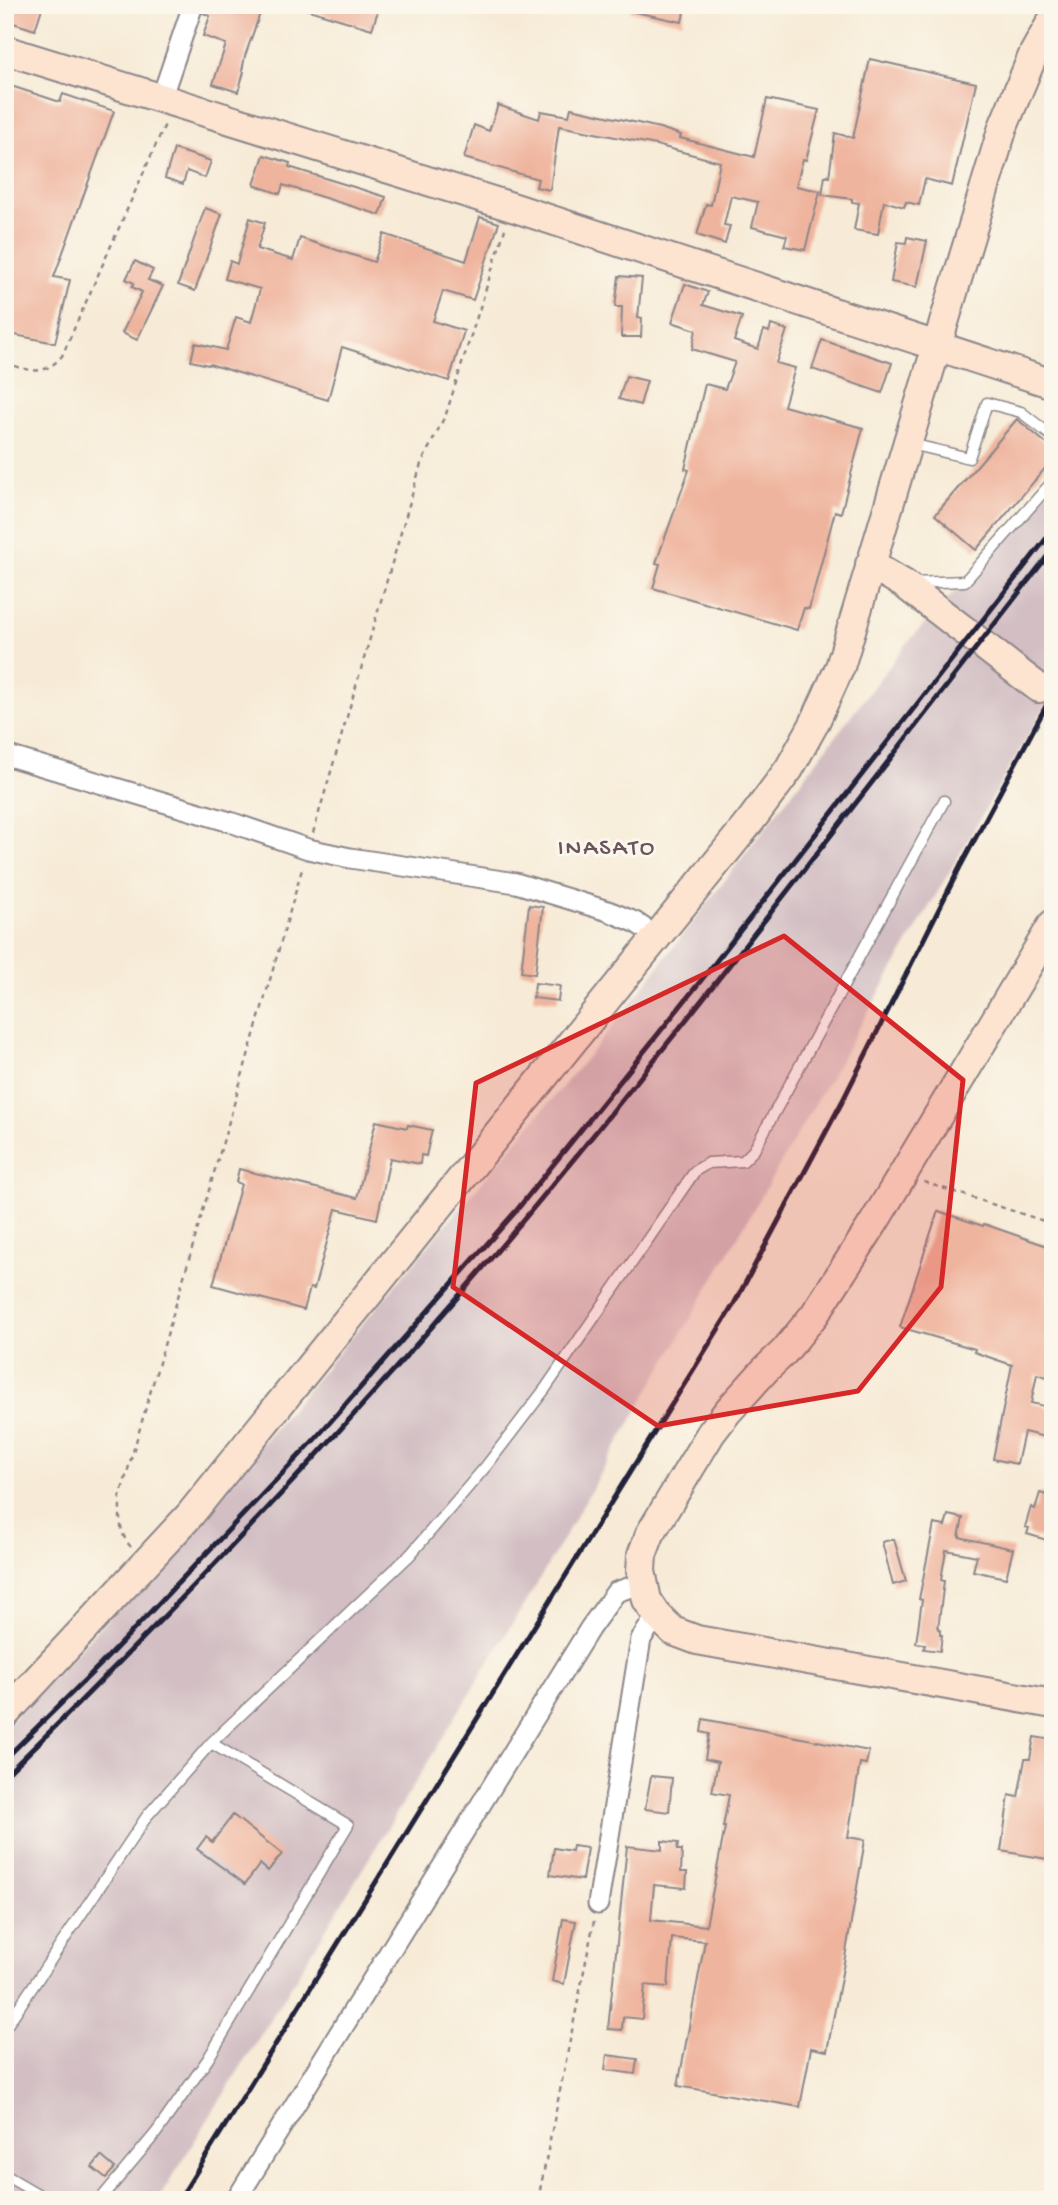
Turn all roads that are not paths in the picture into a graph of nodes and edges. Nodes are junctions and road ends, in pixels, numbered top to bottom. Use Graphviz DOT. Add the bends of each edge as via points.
graph roads {
  1 [pos="193,5"];
  2 [pos="1053,19"];
  3 [pos="5,50"];
  4 [pos="1044,57"];
  5 [pos="168,101"];
  6 [pos="937,346"];
  7 [pos="1053,384"];
  8 [pos="1053,438"];
  9 [pos="908,443"];
  10 [pos="1053,481"];
  11 [pos="870,564"];
  12 [pos="904,584"];
  13 [pos="1039,688"];
  14 [pos="5,755"];
  15 [pos="944,801"];
  16 [pos="1053,925"];
  17 [pos="657,937"];
  18 [pos="643,1583"];
  19 [pos="657,1615"];
  20 [pos="1053,1704"];
  21 [pos="5,1714"];
  22 [pos="211,1743"];
  23 [pos="598,1904"];
  24 [pos="5,2028"];
  25 [pos="5,2175"];
  26 [pos="48,2200"];
  27 [pos="100,2200"];
  28 [pos="236,2200"];
  1 -- 5 [label="street"];
  2 -- 4 [label="street"];
  3 -- 5 [label="street"];
  4 -- 6 [label="street" via="1003,127"];
  5 -- 6 [label="street"];
  6 -- 7 [label="street"];
  6 -- 9 [label="street"];
  8 -- 9 [label="lane" via="1021,412 987,404 969,458"];
  9 -- 11 [label="street"];
  10 -- 12 [label="lane" via="965,582"];
  11 -- 12 [label="street"];
  11 -- 17 [label="street" via="840,667 789,769"];
  12 -- 13 [label="street"];
  14 -- 17 [label="street" via="308,849 516,883 608,911"];
  15 -- 22 [label="lane" via="754,1150 743,1161 708,1163 695,1171 545,1389 470,1485 410,1555"];
  16 -- 18 [label="street" via="815,1314 728,1411 700,1451 650,1534 642,1555"];
  17 -- 21 [label="street" via="190,1516"];
  18 -- 19 [label="street"];
  18 -- 28 [label="street" via="616,1592 590,1628"];
  19 -- 20 [label="street" via="673,1631 697,1640"];
  19 -- 23 [label="street" via="641,1639"];
  22 -- 24 [label="lane" via="147,1816"];
  22 -- 27 [label="lane" via="348,1825 208,2059 156,2133"];
  25 -- 26 [label="lane"];
}
